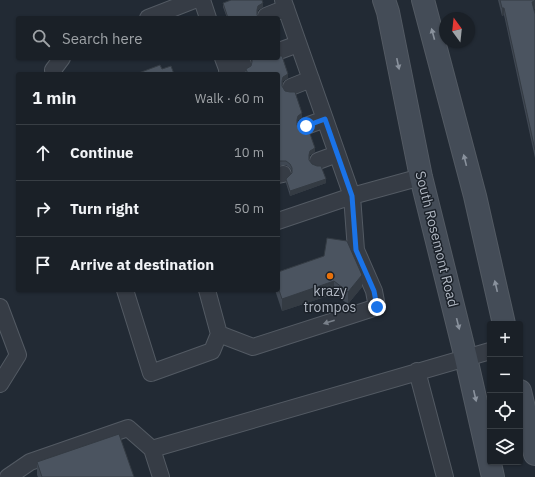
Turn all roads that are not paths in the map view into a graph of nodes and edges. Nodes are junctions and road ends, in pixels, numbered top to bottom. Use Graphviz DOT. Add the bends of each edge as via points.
graph roads {
  1 [pos="194,0"];
  2 [pos="202,0"];
  3 [pos="384,0"];
  4 [pos="423,0"];
  5 [pos="284,4"];
  6 [pos="153,16"];
  7 [pos="207,16"];
  8 [pos="266,16"];
  9 [pos="298,44"];
  10 [pos="280,50"];
  11 [pos="60,60"];
  12 [pos="243,64"];
  13 [pos="226,67"];
  14 [pos="54,72"];
  15 [pos="310,79"];
  16 [pos="291,87"];
  17 [pos="325,119"];
  18 [pos="306,126"];
  19 [pos="337,154"];
  20 [pos="318,162"];
  21 [pos="422,177"];
  22 [pos="352,196"];
  23 [pos="280,218"];
  24 [pos="125,292"];
  25 [pos="208,292"];
  26 [pos="0,307"];
  27 [pos="503,321"];
  28 [pos="219,334"];
  29 [pos="487,352"];
  30 [pos="466,358"];
  31 [pos="417,371"];
  32 [pos="0,384"];
  33 [pos="520,393"];
  34 [pos="152,449"];
  35 [pos="535,454"];
  36 [pos="8,477"];
  37 [pos="161,477"];
  38 [pos="445,477"];
  39 [pos="493,477"];
  1 -- 6 [label="lane"];
  2 -- 7 [label="lane"];
  3 -- 21 [label="main road, South Rosemont Road, one-way"];
  27 -- 4 [label="main road, one-way" via="475,196"];
  5 -- 8 [label="lane"];
  5 -- 9 [label="lane"];
  9 -- 10 [label="lane"];
  9 -- 15 [label="lane"];
  11 -- 14 [label="lane"];
  12 -- 13 [label="lane"];
  15 -- 16 [label="lane"];
  15 -- 17 [label="lane"];
  17 -- 18 [label="lane"];
  17 -- 19 [label="lane"];
  19 -- 20 [label="lane"];
  19 -- 22 [label="lane"];
  21 -- 22 [label="lane"];
  21 -- 30 [label="main road, South Rosemont Road, one-way"];
  22 -- 23 [label="lane"];
  22 -- 28 [label="lane, one-way" via="356,250 374,291 377,307 253,347"];
  24 -- 28 [label="lane" via="151,373 212,351"];
  25 -- 28 [label="lane"];
  26 -- 32 [label="lane" via="18,355"];
  29 -- 30 [label="lane"];
  30 -- 31 [label="lane"];
  30 -- 39 [label="main road, South Rosemont Road, one-way"];
  31 -- 34 [label="lane"];
  31 -- 38 [label="lane"];
  33 -- 35 [label="main road"];
  34 -- 36 [label="lane" via="128,428 30,462"];
  34 -- 37 [label="lane"];
}
